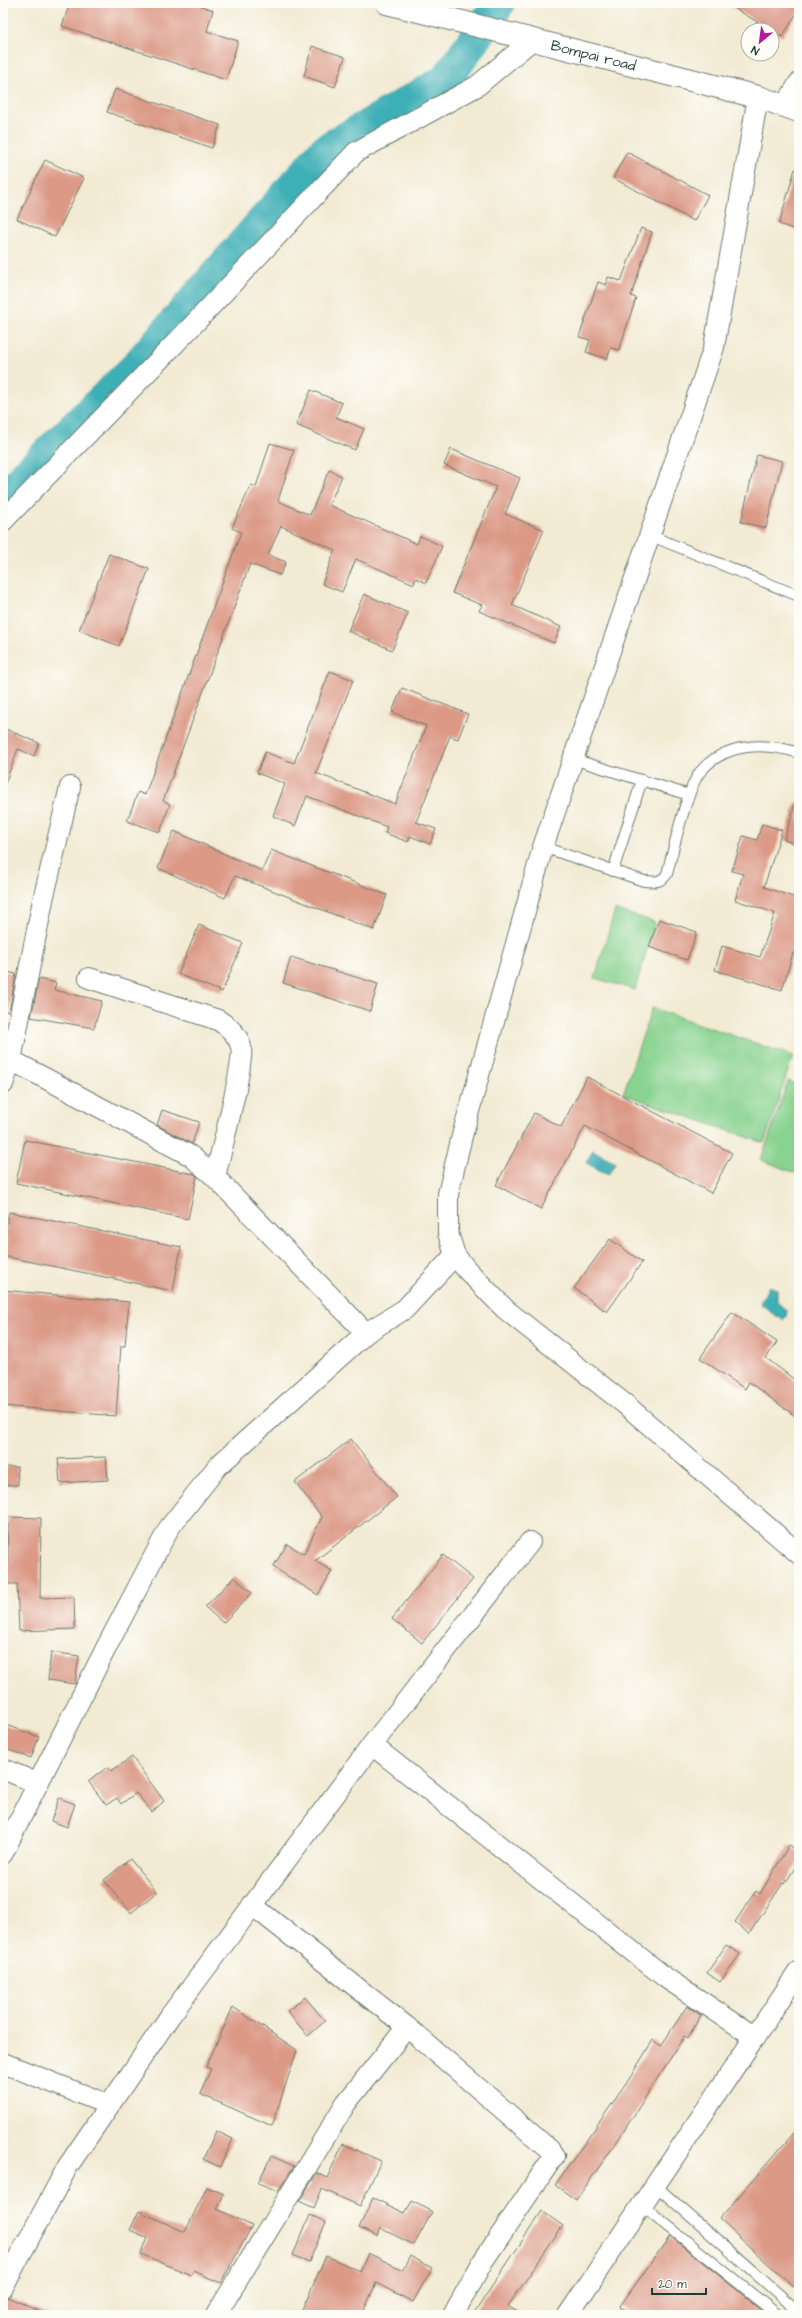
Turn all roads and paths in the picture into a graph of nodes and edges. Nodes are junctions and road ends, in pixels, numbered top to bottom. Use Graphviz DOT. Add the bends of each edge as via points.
graph roads {
  1 [pos="387,3"];
  2 [pos="532,40"];
  3 [pos="799,83"];
  4 [pos="758,98"];
  5 [pos="792,109"];
  6 [pos="3,521"];
  7 [pos="649,535"];
  8 [pos="799,596"];
  9 [pos="799,753"];
  10 [pos="573,759"];
  11 [pos="642,780"];
  12 [pos="70,787"];
  13 [pos="689,795"];
  14 [pos="543,847"];
  15 [pos="613,871"];
  16 [pos="89,978"];
  17 [pos="11,1060"];
  18 [pos="3,1084"];
  19 [pos="215,1177"];
  20 [pos="455,1255"];
  21 [pos="366,1333"];
  22 [pos="530,1542"];
  23 [pos="799,1554"];
  24 [pos="372,1745"];
  25 [pos="3,1769"];
  26 [pos="37,1783"];
  27 [pos="3,1853"];
  28 [pos="252,1906"];
  29 [pos="799,1971"];
  30 [pos="407,2027"];
  31 [pos="755,2038"];
  32 [pos="3,2063"];
  33 [pos="109,2105"];
  34 [pos="656,2186"];
  35 [pos="642,2205"];
  36 [pos="3,2287"];
  37 [pos="799,2312"];
  38 [pos="216,2315"];
  39 [pos="453,2315"];
  40 [pos="568,2315"];
  41 [pos="778,2315"];
  1 -- 2 [label="street, Bompai road"];
  2 -- 4 [label="street, Bompai road"];
  2 -- 6 [label="street" via="477,86 356,152 191,328"];
  3 -- 5 [label="street"];
  4 -- 5 [label="street, Bompai road"];
  4 -- 7 [label="street" via="714,347"];
  7 -- 8 [label="lane"];
  7 -- 10 [label="street"];
  9 -- 13 [label="lane" via="760,745 732,750 716,758 700,772"];
  10 -- 11 [label="lane"];
  10 -- 14 [label="street"];
  11 -- 13 [label="lane"];
  11 -- 15 [label="lane"];
  12 -- 17 [label="street" via="42,900"];
  13 -- 15 [label="lane" via="664,879 656,882 644,881"];
  14 -- 15 [label="lane"];
  14 -- 20 [label="street" via="448,1194 448,1234"];
  16 -- 19 [label="street" via="218,1020 228,1026 236,1036 242,1048 239,1072"];
  17 -- 18 [label="street"];
  17 -- 19 [label="street" via="190,1156"];
  19 -- 21 [label="street"];
  20 -- 21 [label="street" via="405,1309"];
  20 -- 23 [label="street" via="505,1309 626,1405"];
  21 -- 26 [label="street" via="218,1466 169,1528"];
  22 -- 24 [label="street"];
  24 -- 28 [label="street"];
  24 -- 31 [label="street" via="666,1978"];
  25 -- 26 [label="street"];
  26 -- 27 [label="street"];
  28 -- 30 [label="street"];
  28 -- 33 [label="street" via="170,2016"];
  29 -- 31 [label="street"];
  30 -- 38 [label="street" via="346,2102"];
  30 -- 39 [label="street" via="554,2156 483,2261"];
  31 -- 34 [label="street"];
  32 -- 33 [label="street"];
  33 -- 36 [label="street" via="68,2166"];
  34 -- 35 [label="street"];
  34 -- 37 [label="lane"];
  35 -- 40 [label="street"];
  35 -- 41 [label="lane"];
}
